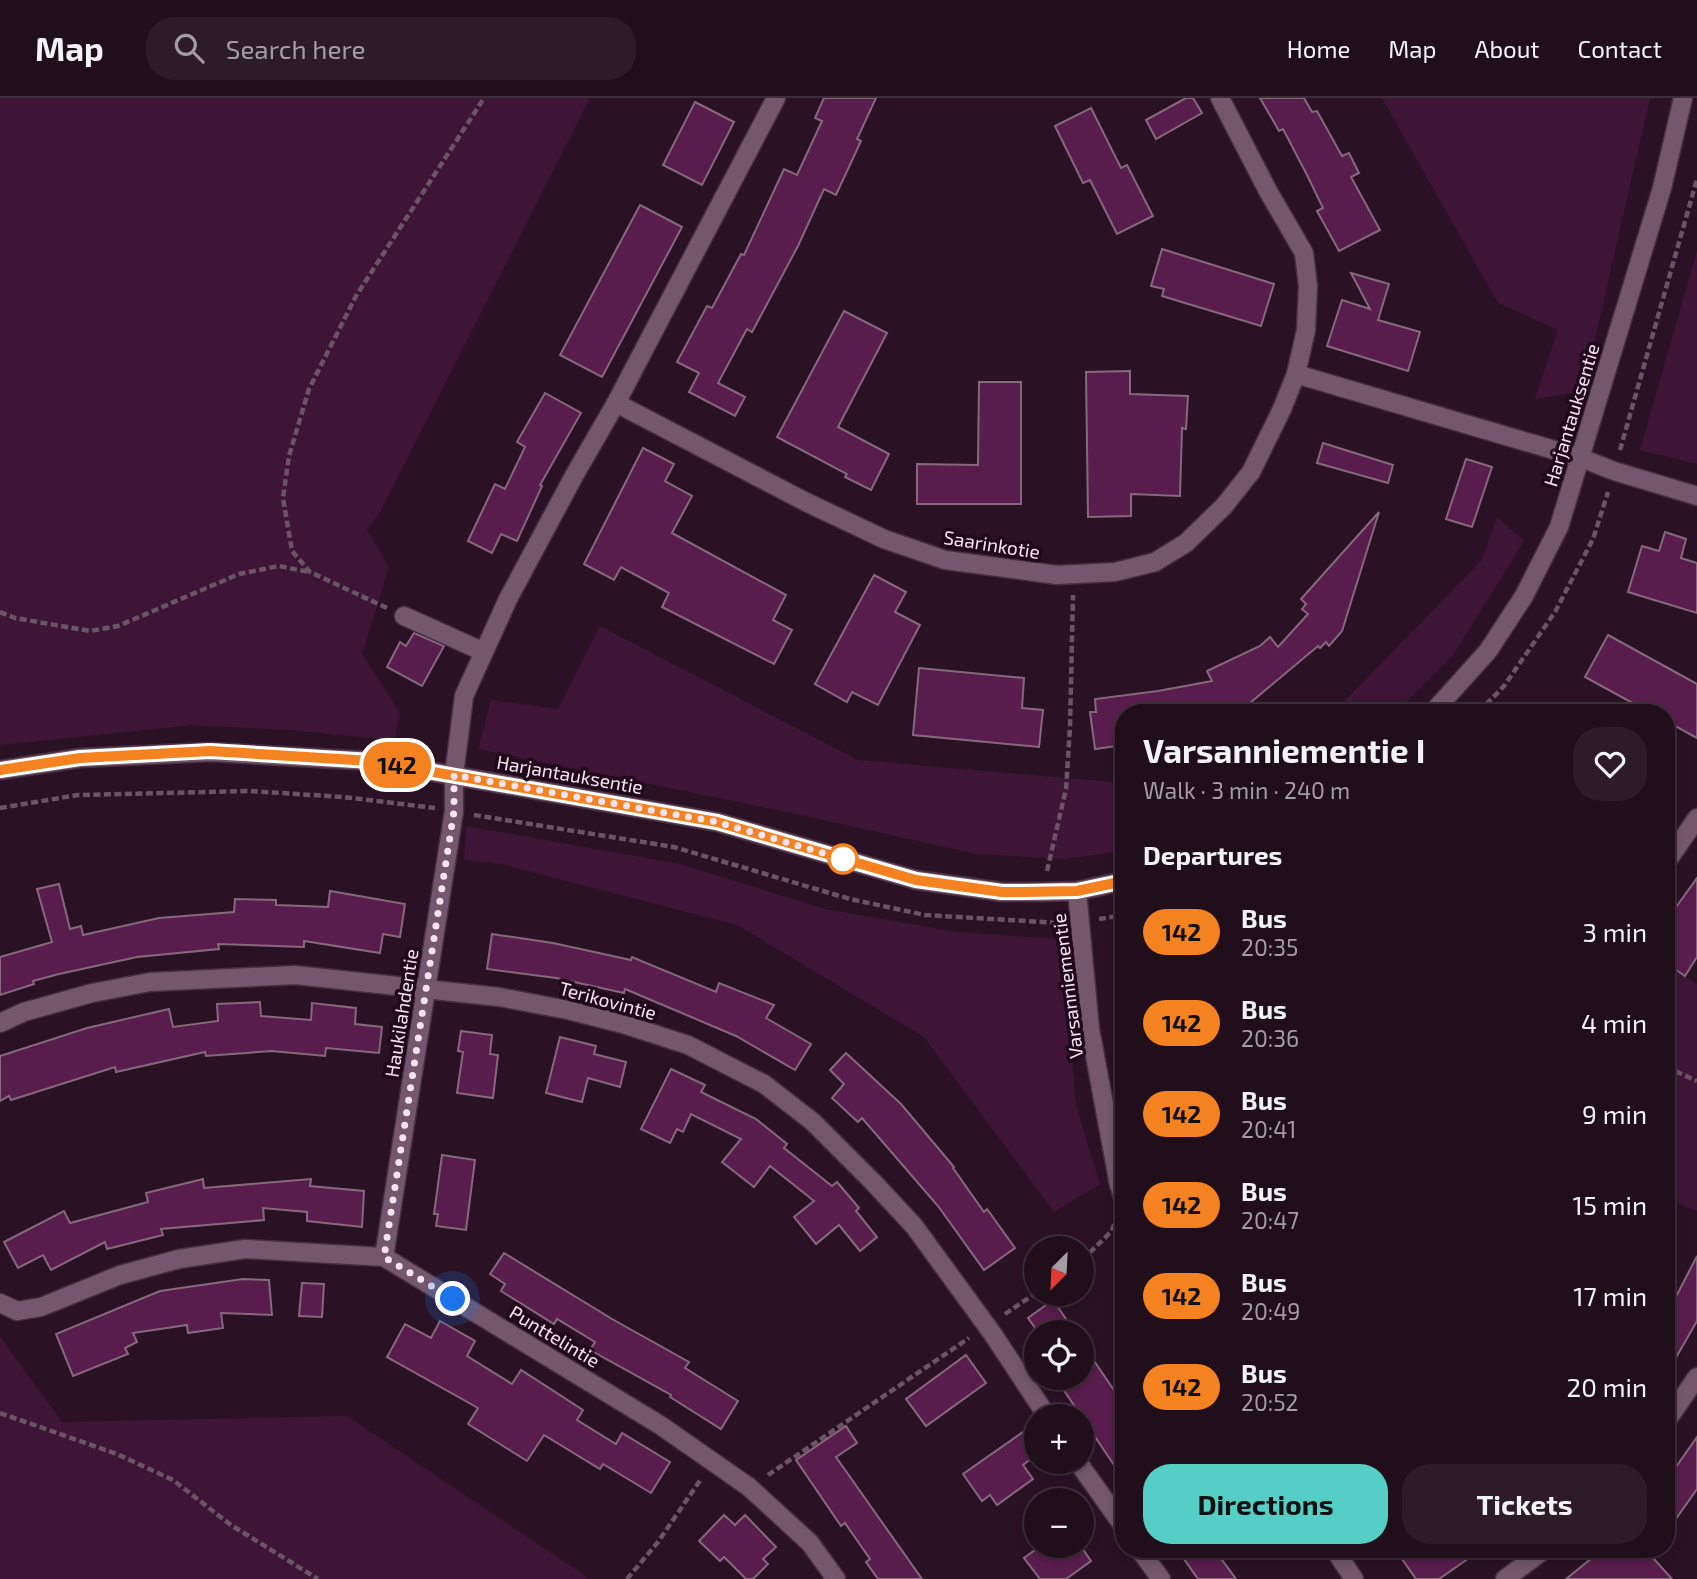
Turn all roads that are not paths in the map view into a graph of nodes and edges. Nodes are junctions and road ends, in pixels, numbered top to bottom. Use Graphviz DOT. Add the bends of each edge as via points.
graph roads {
  1 [pos="776,98"];
  2 [pos="1220,98"];
  3 [pos="1683,98"];
  4 [pos="1296,374"];
  5 [pos="616,403"];
  6 [pos="1581,458"];
  7 [pos="1697,496"];
  8 [pos="404,616"];
  9 [pos="484,652"];
  10 [pos="1440,704"];
  11 [pos="0,770"];
  12 [pos="454,775"];
  13 [pos="1697,818"];
  14 [pos="1675,850"];
  15 [pos="1115,883"];
  16 [pos="1077,891"];
  17 [pos="426,988"];
  18 [pos="0,1023"];
  19 [pos="1115,1164"];
  20 [pos="384,1257"];
  21 [pos="0,1303"];
  22 [pos="1697,1377"];
  23 [pos="1039,1404"];
  24 [pos="1675,1409"];
  25 [pos="1086,1474"];
  26 [pos="1115,1514"];
  27 [pos="1146,1558"];
  28 [pos="1340,1558"];
  29 [pos="1533,1558"];
  30 [pos="836,1579"];
  31 [pos="1161,1579"];
  32 [pos="1354,1579"];
  33 [pos="1505,1579"];
  1 -- 5 [label="street"];
  2 -- 4 [label="street, Saarinkotie" via="1304,253 1306,330"];
  3 -- 6 [label="street, Harjantauksentie" via="1662,188"];
  4 -- 5 [label="street, Saarinkotie" via="1251,472 1186,543 1155,562 1115,572 1057,575 944,561 884,538"];
  4 -- 6 [label="street"];
  5 -- 9 [label="street" via="520,576"];
  6 -- 7 [label="street"];
  6 -- 10 [label="street, Harjantauksentie" via="1559,527 1524,596 1488,651"];
  8 -- 9 [label="street"];
  9 -- 12 [label="street" via="464,696"];
  11 -- 12 [label="street, Harjantauksentie" via="80,758 210,751 371,761"];
  12 -- 16 [label="street, Harjantauksentie" via="717,822 916,880 1002,892"];
  12 -- 17 [label="street, Haukilahdentie" via="454,811"];
  13 -- 14 [label="street"];
  15 -- 16 [label="street, Harjantauksentie"];
  16 -- 19 [label="street, Varsanniementie" via="1090,1030"];
  17 -- 18 [label="street, Terikovintie" via="295,975 150,982 92,993"];
  17 -- 20 [label="street, Haukilahdentie"];
  17 -- 23 [label="street, Terikovintie" via="499,997 623,1024 688,1045 764,1084 813,1122 914,1226"];
  20 -- 21 [label="street, Punttelintie" via="245,1249 179,1259 120,1275 41,1307 17,1311"];
  20 -- 30 [label="street, Punttelintie" via="660,1425 749,1487 810,1543"];
  22 -- 24 [label="street"];
  25 -- 26 [label="street"];
  27 -- 31 [label="street"];
  28 -- 32 [label="street"];
  29 -- 33 [label="street"];
}
